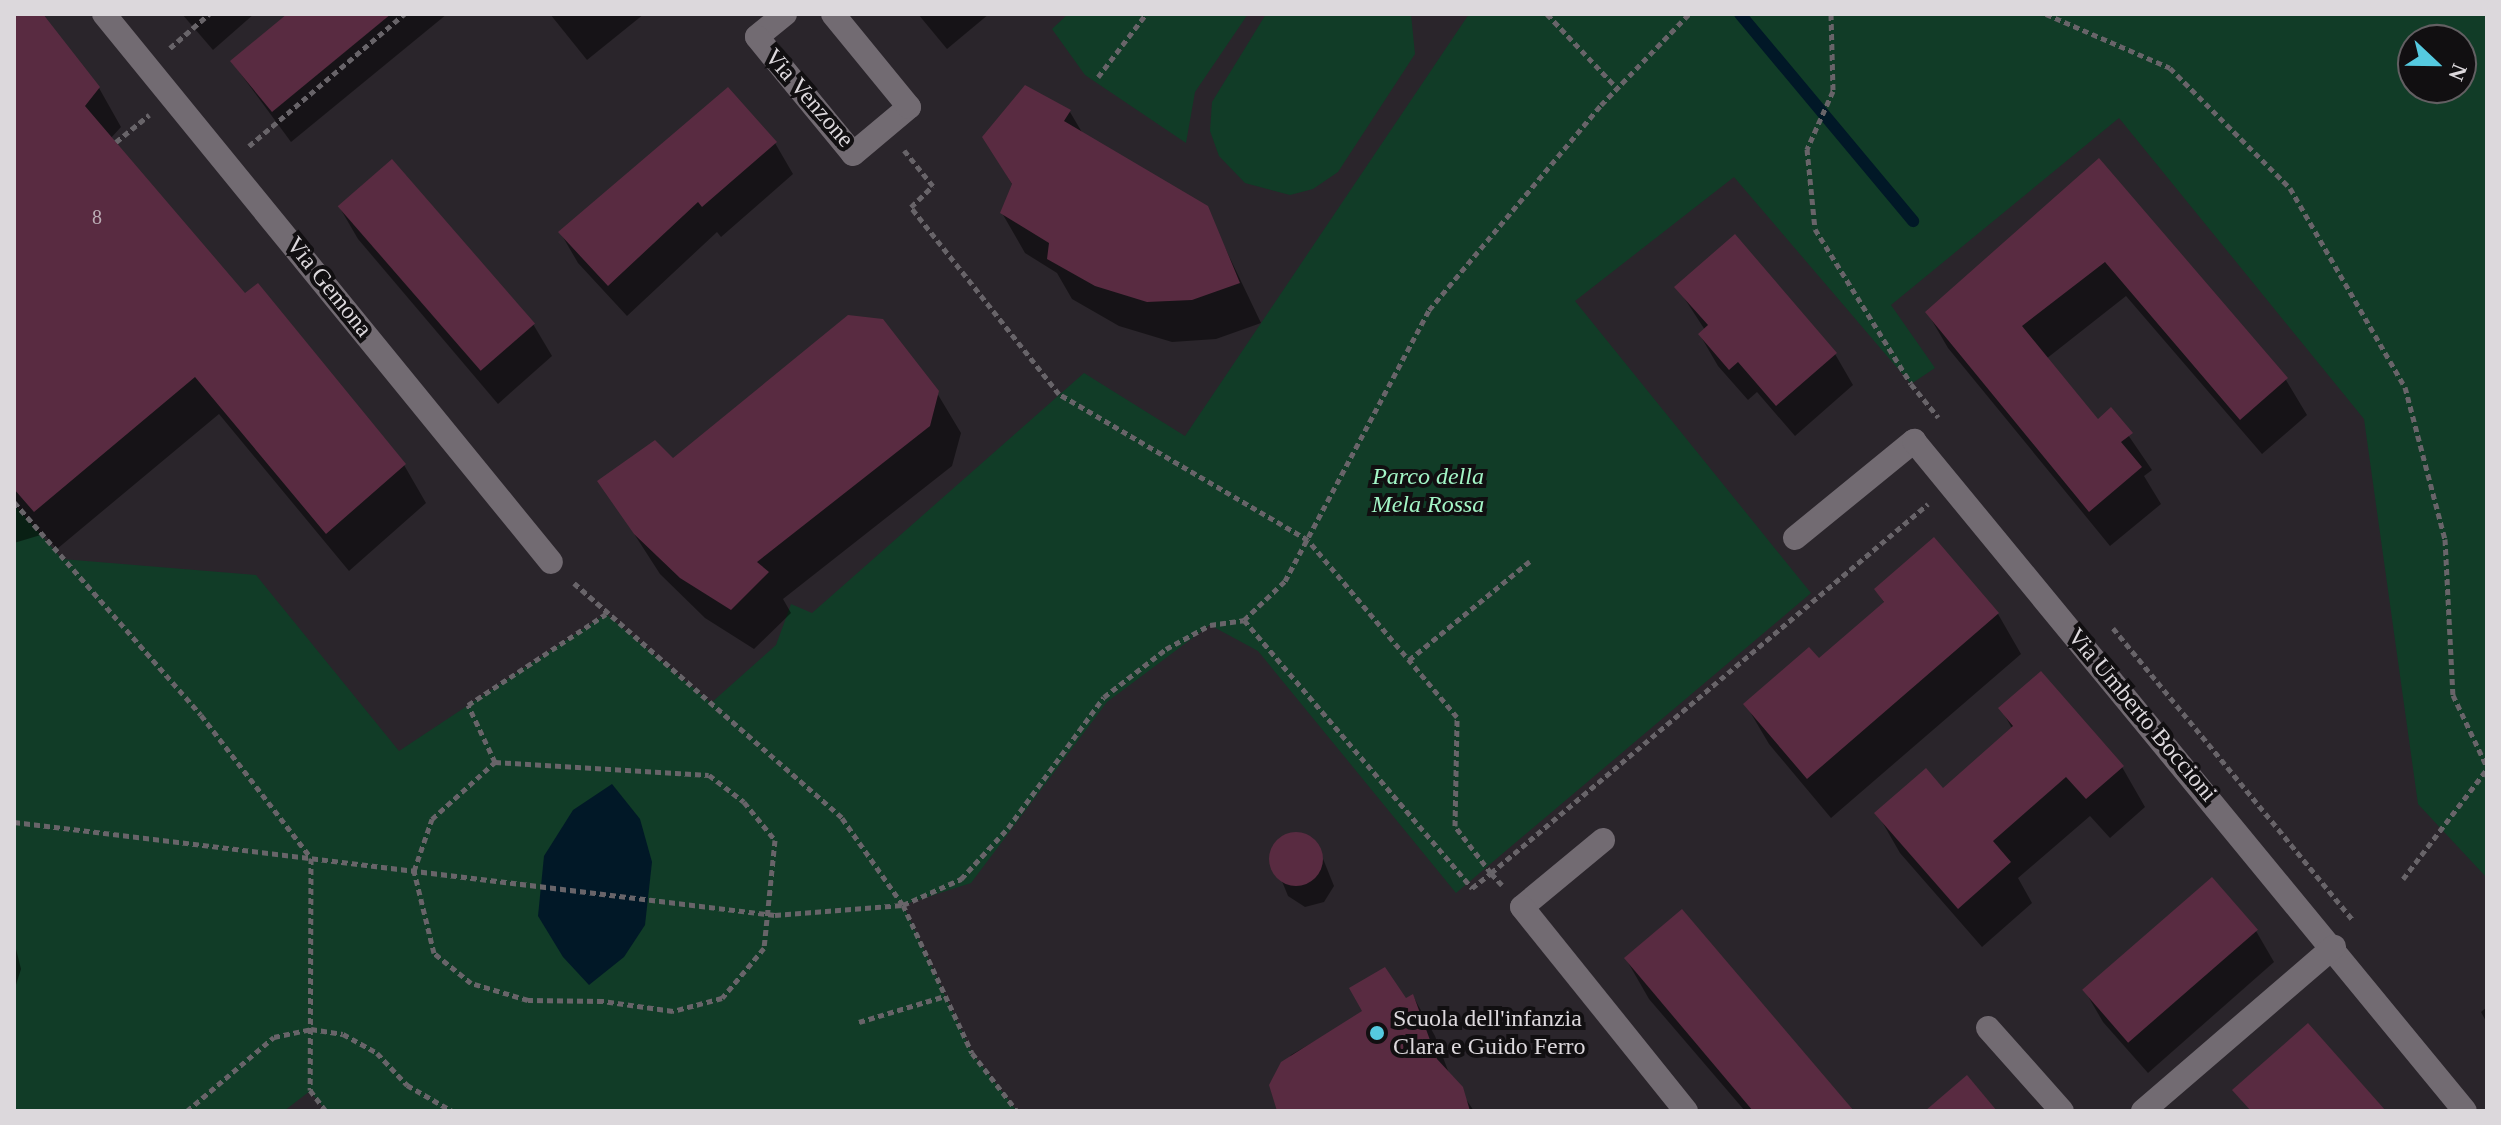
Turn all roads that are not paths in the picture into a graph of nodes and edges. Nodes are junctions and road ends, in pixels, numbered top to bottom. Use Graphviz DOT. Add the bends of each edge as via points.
graph roads {
  1 [pos="104,14"];
  2 [pos="785,14"];
  3 [pos="833,14"];
  4 [pos="1795,538"];
  5 [pos="551,562"];
  6 [pos="1603,840"];
  7 [pos="2334,947"];
  8 [pos="1988,1028"];
  9 [pos="1686,1111"];
  10 [pos="2062,1111"];
  11 [pos="2143,1111"];
  12 [pos="2465,1111"];
  1 -- 5 [label="street, Via Gemona"];
  2 -- 3 [label="street, Via Venzone" via="757,37 853,154 909,107"];
  4 -- 7 [label="street, Via Umberto Boccioni" via="1914,441"];
  6 -- 9 [label="street" via="1522,907"];
  7 -- 11 [label="street"];
  7 -- 12 [label="street, Via Umberto Boccioni"];
  8 -- 10 [label="street"];
}
